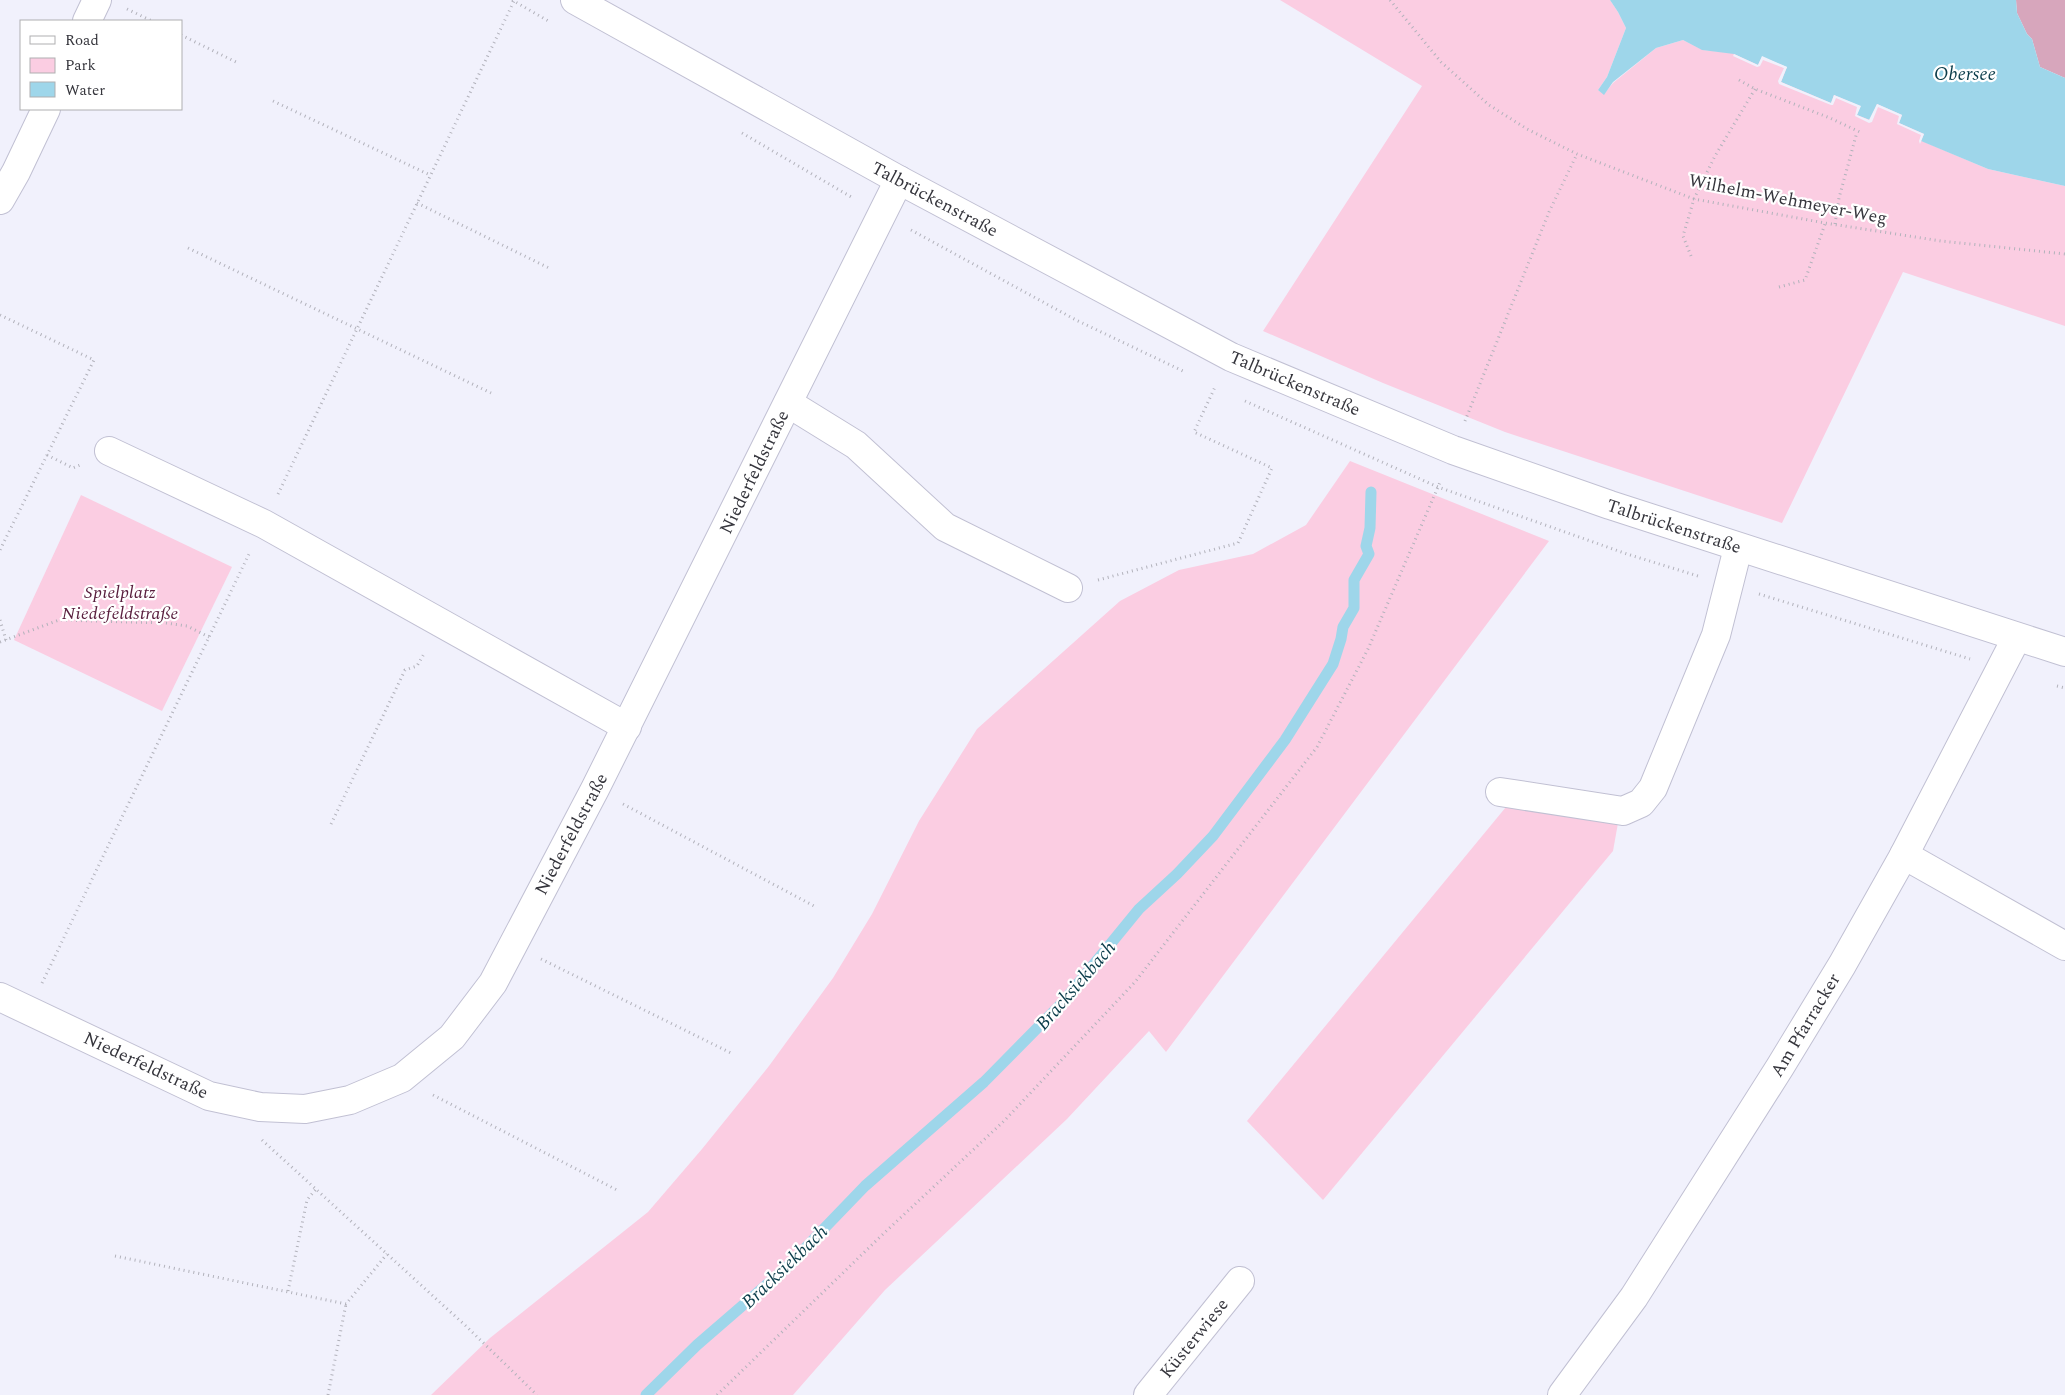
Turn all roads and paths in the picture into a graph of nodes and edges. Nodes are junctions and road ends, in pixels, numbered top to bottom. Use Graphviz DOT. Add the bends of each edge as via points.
graph roads {
  1 [pos="97,0"];
  2 [pos="575,0"];
  3 [pos="1390,0"];
  4 [pos="87,20"];
  5 [pos="182,35"];
  6 [pos="236,62"];
  7 [pos="1739,80"];
  8 [pos="1755,89"];
  9 [pos="273,101"];
  10 [pos="45,110"];
  11 [pos="1857,132"];
  12 [pos="1862,133"];
  13 [pos="1577,154"];
  14 [pos="430,175"];
  15 [pos="899,180"];
  16 [pos="1694,199"];
  17 [pos="0,200"];
  18 [pos="417,204"];
  19 [pos="1825,223"];
  20 [pos="1835,224"];
  21 [pos="188,248"];
  22 [pos="2065,254"];
  23 [pos="1691,256"];
  24 [pos="551,269"];
  25 [pos="1779,287"];
  26 [pos="0,315"];
  27 [pos="1215,387"];
  28 [pos="491,393"];
  29 [pos="788,403"];
  30 [pos="1453,450"];
  31 [pos="109,451"];
  32 [pos="1738,548"];
  33 [pos="0,550"];
  34 [pos="1068,588"];
  35 [pos="1753,592"];
  36 [pos="0,620"];
  37 [pos="440,623"];
  38 [pos="2017,636"];
  39 [pos="209,637"];
  40 [pos="6,640"];
  41 [pos="0,642"];
  42 [pos="2065,652"];
  43 [pos="2001,668"];
  44 [pos="2056,686"];
  45 [pos="2065,688"];
  46 [pos="627,727"];
  47 [pos="595,789"];
  48 [pos="1500,792"];
  49 [pos="331,824"];
  50 [pos="1904,855"];
  51 [pos="814,906"];
  52 [pos="513,944"];
  53 [pos="2065,946"];
  54 [pos="0,997"];
  55 [pos="731,1053"];
  56 [pos="402,1078"];
  57 [pos="260,1107"];
  58 [pos="316,1189"];
  59 [pos="617,1190"];
  60 [pos="387,1254"];
  61 [pos="114,1256"];
  62 [pos="1240,1280"];
  63 [pos="288,1292"];
  64 [pos="346,1304"];
  65 [pos="328,1395"];
  66 [pos="537,1395"];
  67 [pos="717,1395"];
  68 [pos="1148,1395"];
  69 [pos="1562,1395"];
  1 -- 4 [label="street"];
  2 -- 15 [label="street, Talbrückenstraße"];
  3 -- 13 [label="path, Wilhelm-Wehmeyer-Weg" via="1440,62 1489,105"];
  5 -- 6 [label="path"];
  7 -- 8 [label="path"];
  8 -- 11 [label="path"];
  8 -- 16 [label="path"];
  9 -- 14 [label="path"];
  10 -- 17 [label="street"];
  11 -- 12 [label="path"];
  11 -- 20 [label="path"];
  13 -- 16 [label="path, Wilhelm-Wehmeyer-Weg"];
  13 -- 30 [label="path"];
  15 -- 29 [label="street, Niederfeldstraße"];
  15 -- 30 [label="street, Talbrückenstraße" via="1231,358"];
  16 -- 19 [label="path, Wilhelm-Wehmeyer-Weg"];
  16 -- 23 [label="path" via="1683,236"];
  18 -- 24 [label="path"];
  19 -- 20 [label="path, Wilhelm-Wehmeyer-Weg"];
  19 -- 25 [label="path" via="1805,280"];
  20 -- 22 [label="path, Wilhelm-Wehmeyer-Weg" via="1941,241"];
  21 -- 28 [label="path"];
  26 -- 33 [label="path" via="94,360"];
  27 -- 34 [label="path" via="1194,432 1272,468 1238,544"];
  29 -- 34 [label="street" via="856,445 945,527"];
  29 -- 46 [label="street, Niederfeldstraße"];
  30 -- 32 [label="street, Talbrückenstraße"];
  30 -- 67 [label="path" via="1368,649 1317,747 1135,982 1004,1121"];
  31 -- 37 [label="street" via="264,524"];
  32 -- 38 [label="street, Talbrückenstraße"];
  32 -- 48 [label="street" via="1716,635 1653,788 1641,803 1623,811"];
  35 -- 43 [label="path"];
  36 -- 40 [label="path"];
  37 -- 46 [label="street"];
  37 -- 49 [label="path" via="417,666 405,670"];
  38 -- 42 [label="street, Talbrückenstraße"];
  38 -- 43 [label="street, Am Pfarracker"];
  39 -- 40 [label="path" via="186,626 166,623 59,620"];
  40 -- 41 [label="path"];
  43 -- 50 [label="street, Am Pfarracker"];
  44 -- 45 [label="path"];
  46 -- 47 [label="street, Niederfeldstraße"];
  47 -- 51 [label="path"];
  47 -- 52 [label="street, Niederfeldstraße"];
  50 -- 53 [label="street"];
  50 -- 69 [label="street, Am Pfarracker" via="1780,1067 1634,1297"];
  52 -- 55 [label="path"];
  52 -- 56 [label="street, Niederfeldstraße" via="493,983 452,1037"];
  54 -- 57 [label="street, Niederfeldstraße" via="210,1096"];
  56 -- 57 [label="street, Niederfeldstraße" via="350,1100 306,1109"];
  56 -- 59 [label="path"];
  57 -- 58 [label="path" via="262,1142"];
  58 -- 60 [label="path"];
  58 -- 63 [label="path" via="307,1200"];
  60 -- 64 [label="path"];
  60 -- 66 [label="path"];
  61 -- 63 [label="path"];
  62 -- 68 [label="street, Küsterwiese"];
  63 -- 64 [label="path"];
  64 -- 65 [label="path"];
}
